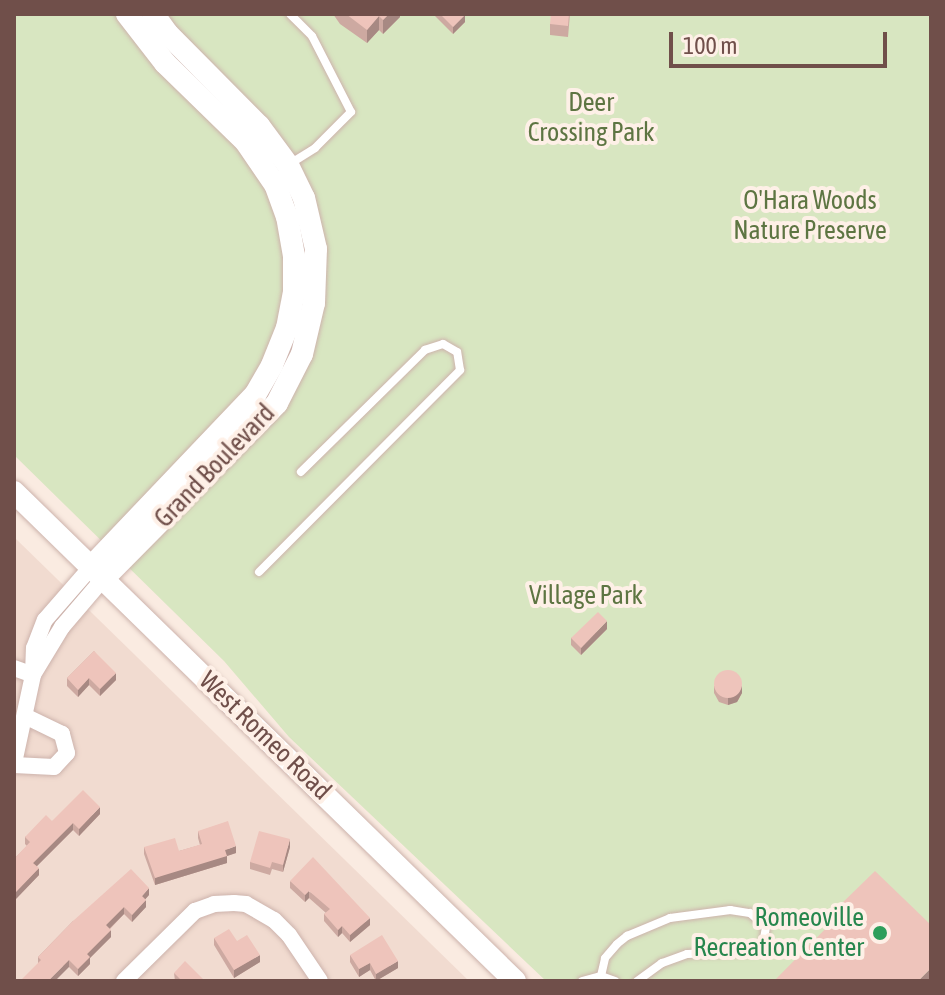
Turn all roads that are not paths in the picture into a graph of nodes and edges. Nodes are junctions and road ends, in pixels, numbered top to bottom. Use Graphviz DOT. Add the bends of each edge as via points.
graph roads {
  1 [pos="127,14"];
  2 [pos="153,14"];
  3 [pos="290,14"];
  4 [pos="279,170"];
  5 [pos="301,472"];
  6 [pos="14,492"];
  7 [pos="259,572"];
  8 [pos="97,573"];
  9 [pos="14,668"];
  10 [pos="33,675"];
  11 [pos="25,716"];
  12 [pos="14,764"];
  13 [pos="601,976"];
  14 [pos="124,981"];
  15 [pos="320,981"];
  16 [pos="515,981"];
  17 [pos="582,981"];
  18 [pos="615,981"];
  19 [pos="637,981"];
  1 -- 4 [label="street, Grand Boulevard" via="165,63"];
  2 -- 4 [label="street, Grand Boulevard" via="259,126"];
  3 -- 4 [label="lane" via="312,36 351,112 315,148"];
  4 -- 8 [label="street, Grand Boulevard" via="294,256 294,293 272,365 255,395"];
  5 -- 7 [label="lane" via="425,350 443,344 457,352 460,370"];
  6 -- 8 [label="street, West Romeo Road"];
  8 -- 10 [label="street" via="45,620 34,648"];
  8 -- 16 [label="street, West Romeo Road"];
  9 -- 10 [label="street"];
  10 -- 11 [label="street"];
  11 -- 12 [label="street"];
  11 -- 12 [label="street" via="62,734 67,753 54,767"];
  13 -- 17 [label="lane"];
  13 -- 18 [label="lane"];
  13 -- 19 [label="lane" via="605,958 617,944 670,918 730,910 750,913 766,927 763,944 754,951 687,954"];
  14 -- 15 [label="street" via="195,911 234,903 274,920"];
}
